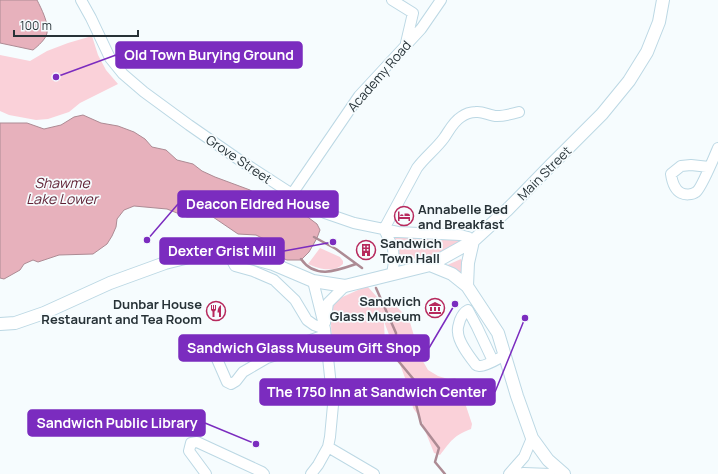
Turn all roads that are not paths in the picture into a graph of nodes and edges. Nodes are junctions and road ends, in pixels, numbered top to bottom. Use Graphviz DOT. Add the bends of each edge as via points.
graph roads {
  1 [pos="81,0"];
  2 [pos="392,0"];
  3 [pos="441,0"];
  4 [pos="663,0"];
  5 [pos="406,45"];
  6 [pos="519,112"];
  7 [pos="718,148"];
  8 [pos="709,167"];
  9 [pos="292,194"];
  10 [pos="384,229"];
  11 [pos="474,242"];
  12 [pos="229,255"];
  13 [pos="430,265"];
  14 [pos="392,274"];
  15 [pos="313,281"];
  16 [pos="345,286"];
  17 [pos="467,286"];
  18 [pos="477,300"];
  19 [pos="468,310"];
  20 [pos="0,324"];
  21 [pos="325,332"];
  22 [pos="213,350"];
  23 [pos="505,355"];
  24 [pos="493,361"];
  25 [pos="532,438"];
  26 [pos="328,447"];
  27 [pos="261,473"];
  28 [pos="206,474"];
  29 [pos="311,474"];
  30 [pos="374,474"];
  31 [pos="509,474"];
  32 [pos="519,474"];
  33 [pos="550,474"];
  34 [pos="564,474"];
  1 -- 9 [label="street, Grove Street" via="110,58 123,74 183,120"];
  2 -- 5 [label="street" via="413,13"];
  3 -- 5 [label="street, Academy Road" via="421,29"];
  4 -- 11 [label="main road, Main Street" via="659,22 647,52 629,81 602,114"];
  5 -- 9 [label="street, Academy Road" via="359,96"];
  6 -- 10 [label="street" via="496,116 477,112 460,117 417,168"];
  7 -- 8 [label="street"];
  9 -- 10 [label="street, Grove Street" via="325,213 354,223"];
  10 -- 11 [label="street, Grove Street" via="460,235"];
  10 -- 14 [label="street" via="393,248"];
  11 -- 13 [label="main road, Main Street"];
  11 -- 17 [label="main road" via="468,263"];
  12 -- 15 [label="main road" via="237,254 273,264"];
  12 -- 20 [label="main road" via="197,255 165,263 110,283 44,313 15,323"];
  12 -- 21 [label="street" via="235,266 274,280 295,300 308,320"];
  13 -- 14 [label="main road, Main Street"];
  13 -- 17 [label="main road" via="452,274"];
  14 -- 16 [label="main road, Main Street"];
  15 -- 16 [label="main road"];
  15 -- 21 [label="street"];
  16 -- 21 [label="street" via="328,303"];
  17 -- 18 [label="main road"];
  18 -- 19 [label="street"];
  18 -- 23 [label="main road" via="498,333"];
  19 -- 24 [label="street"];
  19 -- 24 [label="street" via="461,316 458,326 460,341 476,365"];
  21 -- 22 [label="street" via="267,358 243,372 231,384 227,382"];
  21 -- 26 [label="street" via="333,405"];
  23 -- 24 [label="street"];
  23 -- 25 [label="main road"];
  25 -- 31 [label="street" via="524,457"];
  25 -- 34 [label="main road" via="548,460"];
  26 -- 29 [label="street"];
  26 -- 30 [label="street"];
  27 -- 28 [label="street" via="197,442 191,443 189,451"];
  32 -- 33 [label="street"];
}
